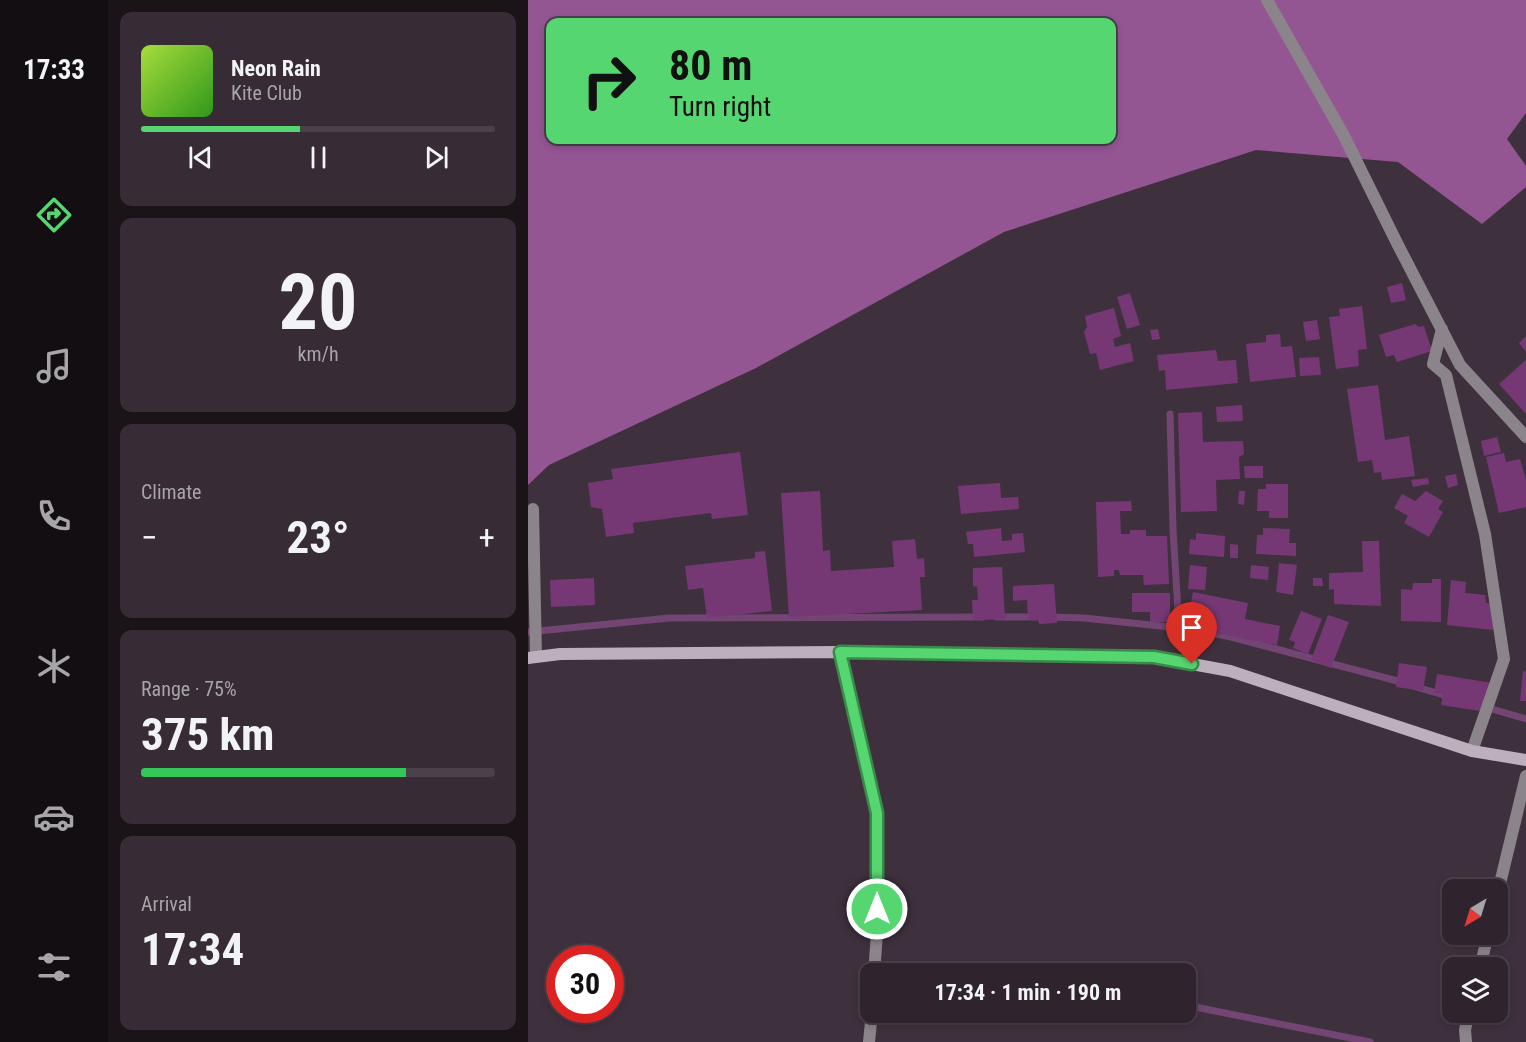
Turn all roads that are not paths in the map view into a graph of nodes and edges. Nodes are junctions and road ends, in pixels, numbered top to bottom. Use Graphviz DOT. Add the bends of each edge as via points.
graph roads {
  1 [pos="1267,0"];
  2 [pos="1442,329"];
  3 [pos="1526,437"];
  4 [pos="533,509"];
  5 [pos="840,652"];
  6 [pos="533,655"];
  7 [pos="1472,751"];
  8 [pos="1526,760"];
  9 [pos="1526,776"];
  10 [pos="1501,879"];
  11 [pos="875,963"];
  12 [pos="871,1023"];
  13 [pos="1467,1023"];
  14 [pos="869,1042"];
  15 [pos="1466,1042"];
  1 -- 2 [label="street" via="1343,134"];
  2 -- 3 [label="street" via="1460,364"];
  2 -- 7 [label="street" via="1433,364 1446,375 1485,534 1504,659"];
  4 -- 6 [label="street"];
  5 -- 6 [label="street"];
  5 -- 7 [label="street" via="1154,657 1230,671"];
  5 -- 11 [label="street" via="877,813"];
  7 -- 8 [label="street"];
  9 -- 10 [label="street"];
  12 -- 14 [label="street"];
  13 -- 15 [label="street"];
}
